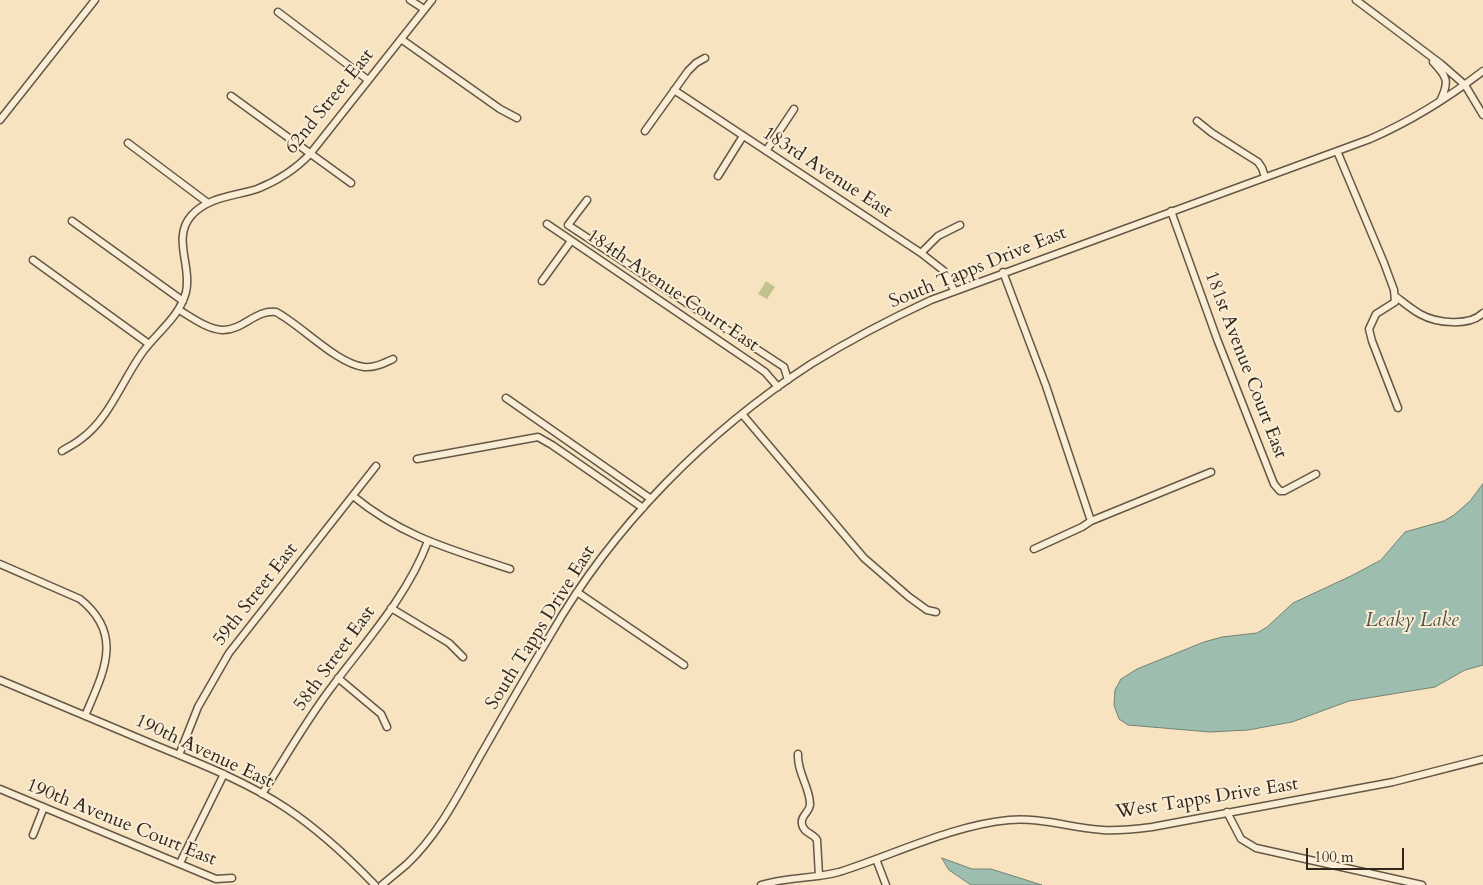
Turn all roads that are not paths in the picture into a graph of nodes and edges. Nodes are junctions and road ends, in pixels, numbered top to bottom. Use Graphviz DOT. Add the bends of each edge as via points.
graph roads {
  1 [pos="94,0"];
  2 [pos="410,0"];
  3 [pos="432,0"];
  4 [pos="1356,0"];
  5 [pos="424,9"];
  6 [pos="278,12"];
  7 [pos="402,37"];
  8 [pos="1426,53"];
  9 [pos="704,58"];
  10 [pos="1483,71"];
  11 [pos="368,80"];
  12 [pos="1465,85"];
  13 [pos="674,90"];
  14 [pos="231,96"];
  15 [pos="1440,102"];
  16 [pos="794,110"];
  17 [pos="1483,115"];
  18 [pos="0,120"];
  19 [pos="1197,121"];
  20 [pos="645,131"];
  21 [pos="743,136"];
  22 [pos="128,144"];
  23 [pos="766,150"];
  24 [pos="1337,151"];
  25 [pos="310,154"];
  26 [pos="718,176"];
  27 [pos="1265,177"];
  28 [pos="351,183"];
  29 [pos="587,200"];
  30 [pos="208,203"];
  31 [pos="1171,211"];
  32 [pos="72,221"];
  33 [pos="547,224"];
  34 [pos="960,225"];
  35 [pos="571,241"];
  36 [pos="921,253"];
  37 [pos="33,260"];
  38 [pos="1003,272"];
  39 [pos="542,280"];
  40 [pos="954,290"];
  41 [pos="1395,296"];
  42 [pos="183,301"];
  43 [pos="179,310"];
  44 [pos="1483,313"];
  45 [pos="149,344"];
  46 [pos="393,359"];
  47 [pos="788,380"];
  48 [pos="778,387"];
  49 [pos="506,398"];
  50 [pos="1398,408"];
  51 [pos="742,414"];
  52 [pos="62,451"];
  53 [pos="417,459"];
  54 [pos="376,466"];
  55 [pos="1211,472"];
  56 [pos="1316,474"];
  57 [pos="353,496"];
  58 [pos="651,498"];
  59 [pos="643,508"];
  60 [pos="1091,521"];
  61 [pos="428,542"];
  62 [pos="1034,549"];
  63 [pos="0,564"];
  64 [pos="510,569"];
  65 [pos="577,592"];
  66 [pos="391,608"];
  67 [pos="936,612"];
  68 [pos="463,658"];
  69 [pos="684,665"];
  70 [pos="338,678"];
  71 [pos="0,680"];
  72 [pos="85,716"];
  73 [pos="387,727"];
  74 [pos="798,754"];
  75 [pos="178,755"];
  76 [pos="1483,759"];
  77 [pos="224,774"];
  78 [pos="0,789"];
  79 [pos="262,794"];
  80 [pos="44,808"];
  81 [pos="1227,812"];
  82 [pos="33,835"];
  83 [pos="876,859"];
  84 [pos="180,863"];
  85 [pos="820,876"];
  86 [pos="232,878"];
  87 [pos="375,885"];
  88 [pos="382,885"];
  89 [pos="761,885"];
  90 [pos="886,885"];
  91 [pos="1422,885"];
  1 -- 18 [label="street"];
  2 -- 5 [label="street"];
  3 -- 5 [label="street, 62nd Street East"];
  4 -- 8 [label="street"];
  5 -- 7 [label="street, 62nd Street East"];
  6 -- 11 [label="street"];
  7 -- 7 [label="street" via="500,109 517,118"];
  7 -- 11 [label="street, 62nd Street East"];
  8 -- 12 [label="street"];
  8 -- 15 [label="street" via="1446,78 1447,87"];
  9 -- 13 [label="street" via="688,71"];
  10 -- 12 [label="street, South Tapps Drive East"];
  11 -- 25 [label="street, 62nd Street East"];
  12 -- 15 [label="street, South Tapps Drive East"];
  12 -- 17 [label="street"];
  13 -- 20 [label="street"];
  13 -- 21 [label="street, 183rd Avenue East"];
  14 -- 25 [label="street"];
  15 -- 24 [label="street, South Tapps Drive East" via="1387,131"];
  16 -- 23 [label="street"];
  19 -- 27 [label="street" via="1258,162"];
  21 -- 23 [label="street, 183rd Avenue East"];
  21 -- 26 [label="street"];
  22 -- 30 [label="street"];
  23 -- 36 [label="street, 183rd Avenue East"];
  24 -- 27 [label="street, South Tapps Drive East"];
  24 -- 41 [label="street"];
  25 -- 28 [label="street"];
  25 -- 30 [label="street, 62nd Street East" via="292,171 268,184"];
  27 -- 31 [label="street, South Tapps Drive East"];
  29 -- 47 [label="street" via="568,225 784,368"];
  30 -- 42 [label="street, 62nd Street East" via="190,217 182,234 187,283"];
  31 -- 38 [label="street, South Tapps Drive East"];
  31 -- 56 [label="street, 181st Avenue Court East" via="1274,484 1284,491"];
  32 -- 42 [label="street"];
  33 -- 35 [label="street, 184th Avenue Court East"];
  34 -- 36 [label="street" via="938,236"];
  35 -- 39 [label="street"];
  35 -- 48 [label="street, 184th Avenue Court East" via="765,372"];
  36 -- 40 [label="street, 183rd Avenue East" via="944,271"];
  37 -- 45 [label="street"];
  38 -- 40 [label="street, South Tapps Drive East"];
  38 -- 60 [label="street"];
  40 -- 47 [label="street, South Tapps Drive East" via="871,329"];
  41 -- 44 [label="street" via="1421,315 1438,320 1471,321"];
  41 -- 50 [label="street" via="1393,304 1380,310 1369,328"];
  42 -- 43 [label="street, 62nd Street East"];
  43 -- 45 [label="street, 62nd Street East"];
  43 -- 46 [label="street" via="222,330 266,311 276,312 349,363 364,367 380,366"];
  45 -- 52 [label="street, 62nd Street East" via="98,422 82,439"];
  47 -- 48 [label="street, South Tapps Drive East"];
  48 -- 51 [label="street, South Tapps Drive East"];
  49 -- 58 [label="street"];
  51 -- 58 [label="street, South Tapps Drive East"];
  51 -- 67 [label="street" via="864,558 909,597"];
  53 -- 59 [label="street" via="538,437"];
  54 -- 57 [label="street, 59th Street East"];
  55 -- 60 [label="street"];
  57 -- 61 [label="street" via="390,523"];
  57 -- 75 [label="street, 59th Street East" via="229,653 198,707"];
  58 -- 59 [label="street, South Tapps Drive East"];
  59 -- 65 [label="street, South Tapps Drive East"];
  60 -- 62 [label="street"];
  61 -- 64 [label="street"];
  61 -- 66 [label="street, 58th Street East" via="412,578"];
  63 -- 72 [label="street" via="76,597 98,618 106,637 107,657"];
  65 -- 69 [label="street"];
  65 -- 88 [label="street, South Tapps Drive East" via="438,826 411,860"];
  66 -- 68 [label="street" via="449,643"];
  66 -- 70 [label="street, 58th Street East"];
  70 -- 73 [label="street" via="381,714"];
  70 -- 79 [label="street, 58th Street East"];
  71 -- 72 [label="street, 190th Avenue East"];
  72 -- 75 [label="street, 190th Avenue East"];
  74 -- 85 [label="street" via="811,805 802,824 805,831 815,837"];
  75 -- 77 [label="street, 190th Avenue East"];
  76 -- 81 [label="street, West Tapps Drive East" via="1393,782"];
  77 -- 79 [label="street, 190th Avenue East"];
  77 -- 84 [label="street"];
  78 -- 80 [label="street, 190th Avenue Court East"];
  79 -- 87 [label="street, 190th Avenue East" via="310,825"];
  80 -- 82 [label="street"];
  80 -- 84 [label="street, 190th Avenue Court East"];
  81 -- 83 [label="street, West Tapps Drive East" via="1125,830 1032,820 1004,821 953,833"];
  81 -- 91 [label="street" via="1241,839 1256,848"];
  83 -- 85 [label="street, West Tapps Drive East"];
  83 -- 90 [label="street"];
  84 -- 86 [label="street, 190th Avenue Court East" via="216,879"];
  85 -- 89 [label="street, West Tapps Drive East"];
}
